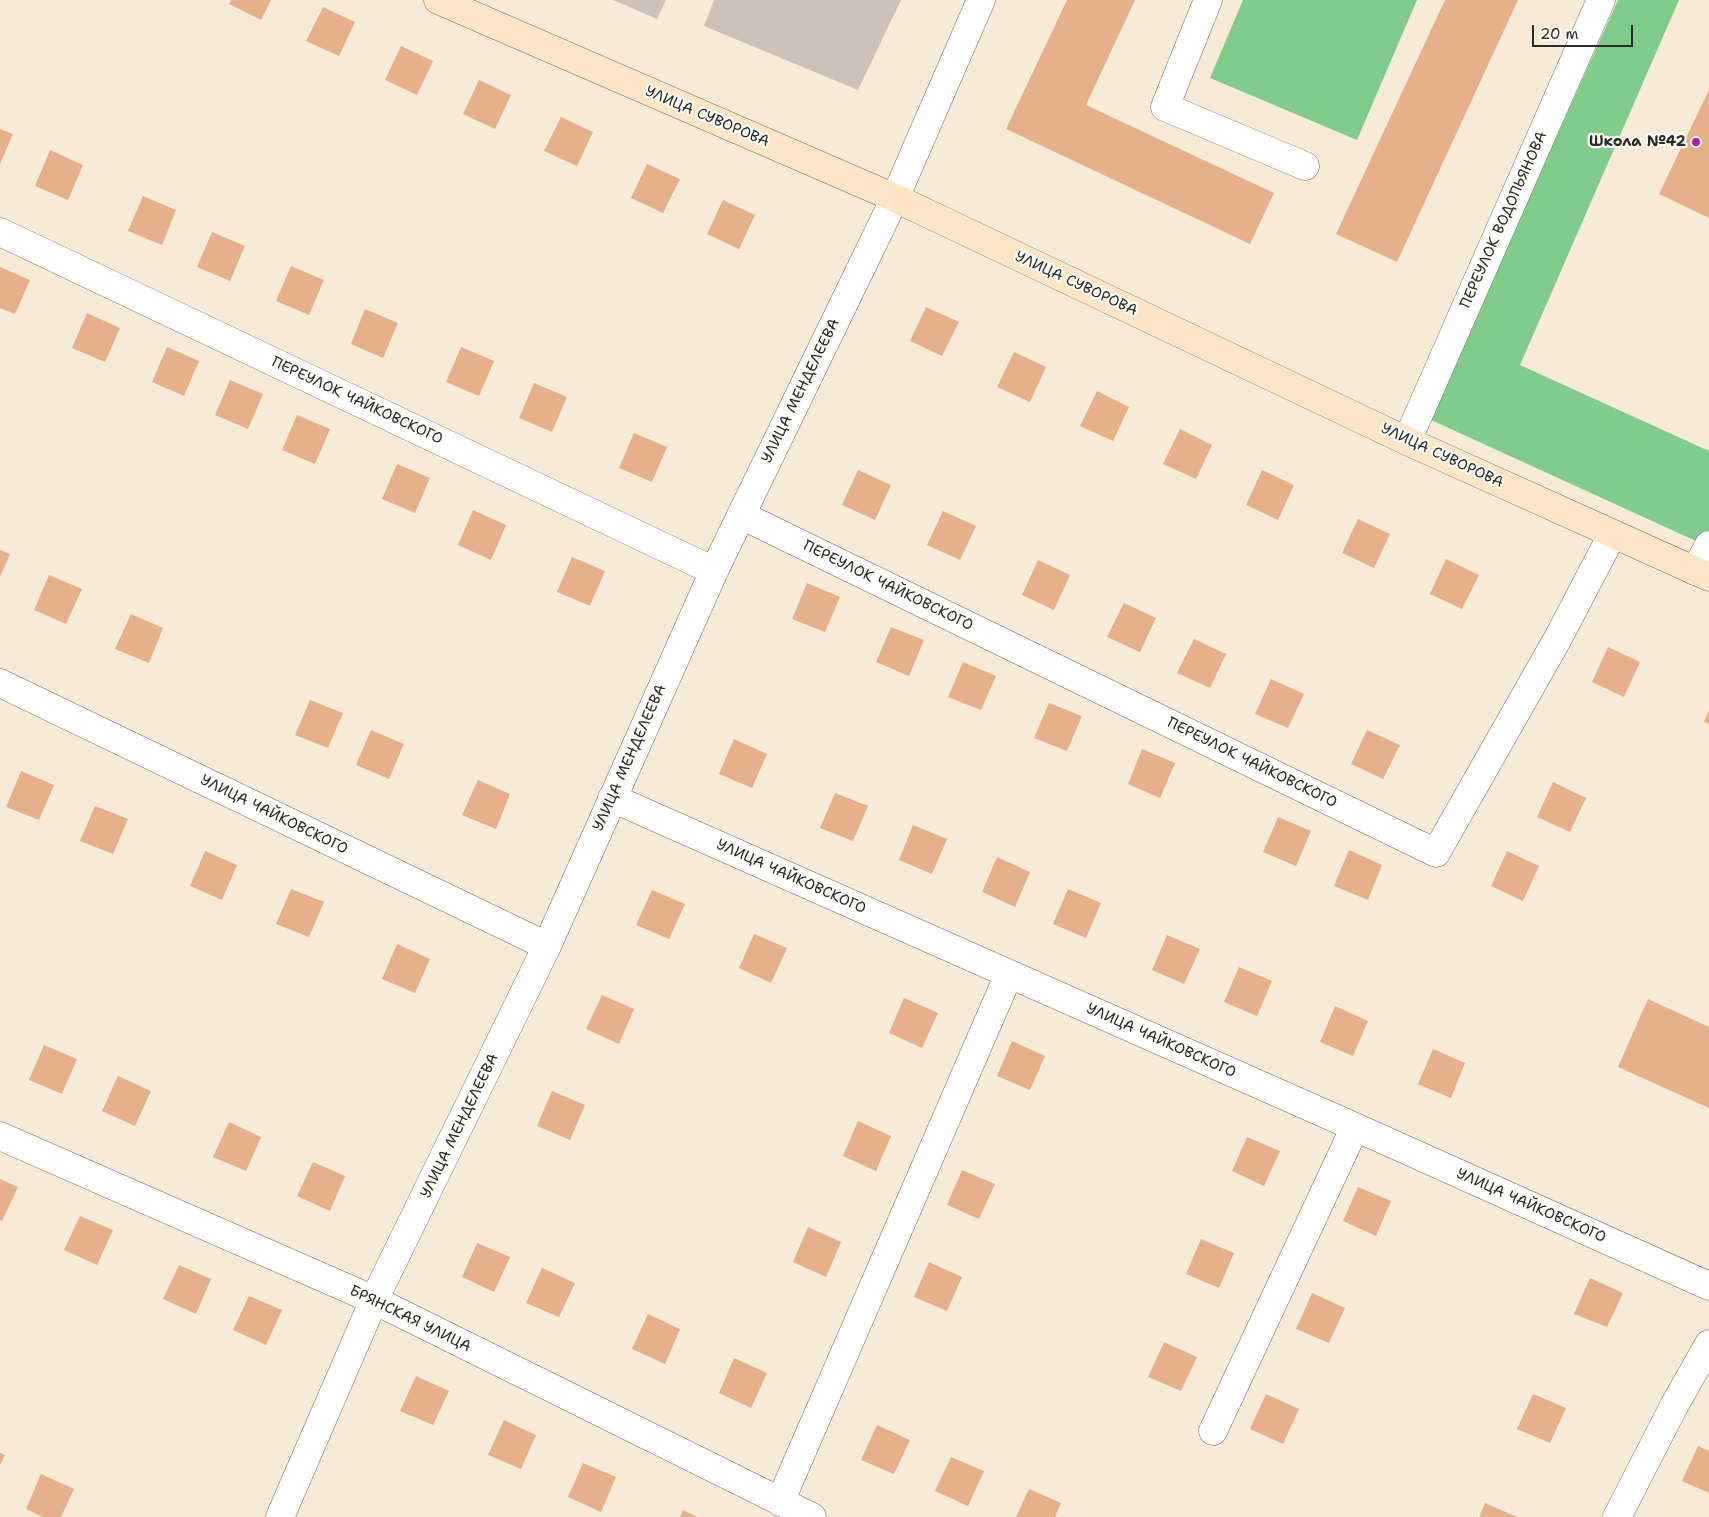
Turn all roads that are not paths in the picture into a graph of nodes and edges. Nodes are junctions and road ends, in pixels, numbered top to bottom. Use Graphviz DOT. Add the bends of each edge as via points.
graph roads {
  1 [pos="438,0"];
  2 [pos="982,0"];
  3 [pos="1208,0"];
  4 [pos="1601,0"];
  5 [pos="1305,166"];
  6 [pos="895,198"];
  7 [pos="0,232"];
  8 [pos="1407,441"];
  9 [pos="741,515"];
  10 [pos="1612,535"];
  11 [pos="1709,545"];
  12 [pos="714,571"];
  13 [pos="1702,574"];
  14 [pos="0,683"];
  15 [pos="612,798"];
  16 [pos="547,946"];
  17 [pos="1009,974"];
  18 [pos="1355,1127"];
  19 [pos="0,1136"];
  20 [pos="1709,1286"];
  21 [pos="374,1300"];
  22 [pos="1709,1344"];
  23 [pos="1213,1431"];
  24 [pos="780,1502"];
  25 [pos="280,1517"];
  26 [pos="812,1517"];
  27 [pos="1617,1517"];
  1 -- 6 [label="street, УЛИЦА СУВОРОВА"];
  2 -- 6 [label="street, УЛИЦА МЕНДЕЛЕЕВА"];
  3 -- 5 [label="street" via="1165,107"];
  4 -- 8 [label="street, ПЕРЕУЛОК ВОДОПЬЯНОВА"];
  6 -- 8 [label="street, УЛИЦА СУВОРОВА"];
  6 -- 9 [label="street, УЛИЦА МЕНДЕЛЕЕВА"];
  7 -- 12 [label="street, ПЕРЕУЛОК ЧАЙКОВСКОГО"];
  8 -- 10 [label="street, УЛИЦА СУВОРОВА"];
  9 -- 10 [label="street, ПЕРЕУЛОК ЧАЙКОВСКОГО" via="1436,852 1557,640"];
  9 -- 12 [label="street, УЛИЦА МЕНДЕЛЕЕВА"];
  10 -- 13 [label="street, УЛИЦА СУВОРОВА"];
  11 -- 13 [label="street"];
  12 -- 15 [label="street, УЛИЦА МЕНДЕЛЕЕВА"];
  14 -- 16 [label="street, УЛИЦА ЧАЙКОВСКОГО"];
  15 -- 16 [label="street, УЛИЦА МЕНДЕЛЕЕВА"];
  15 -- 17 [label="street, УЛИЦА ЧАЙКОВСКОГО"];
  16 -- 21 [label="street, УЛИЦА МЕНДЕЛЕЕВА"];
  17 -- 18 [label="street, УЛИЦА ЧАЙКОВСКОГО"];
  17 -- 24 [label="street"];
  18 -- 20 [label="street, УЛИЦА ЧАЙКОВСКОГО"];
  18 -- 23 [label="street"];
  19 -- 21 [label="street, БРЯНСКАЯ УЛИЦА"];
  21 -- 24 [label="street, БРЯНСКАЯ УЛИЦА"];
  21 -- 25 [label="street, УЛИЦА МЕНДЕЛЕЕВА"];
  22 -- 27 [label="street"];
  24 -- 26 [label="street, БРЯНСКАЯ УЛИЦА"];
}
